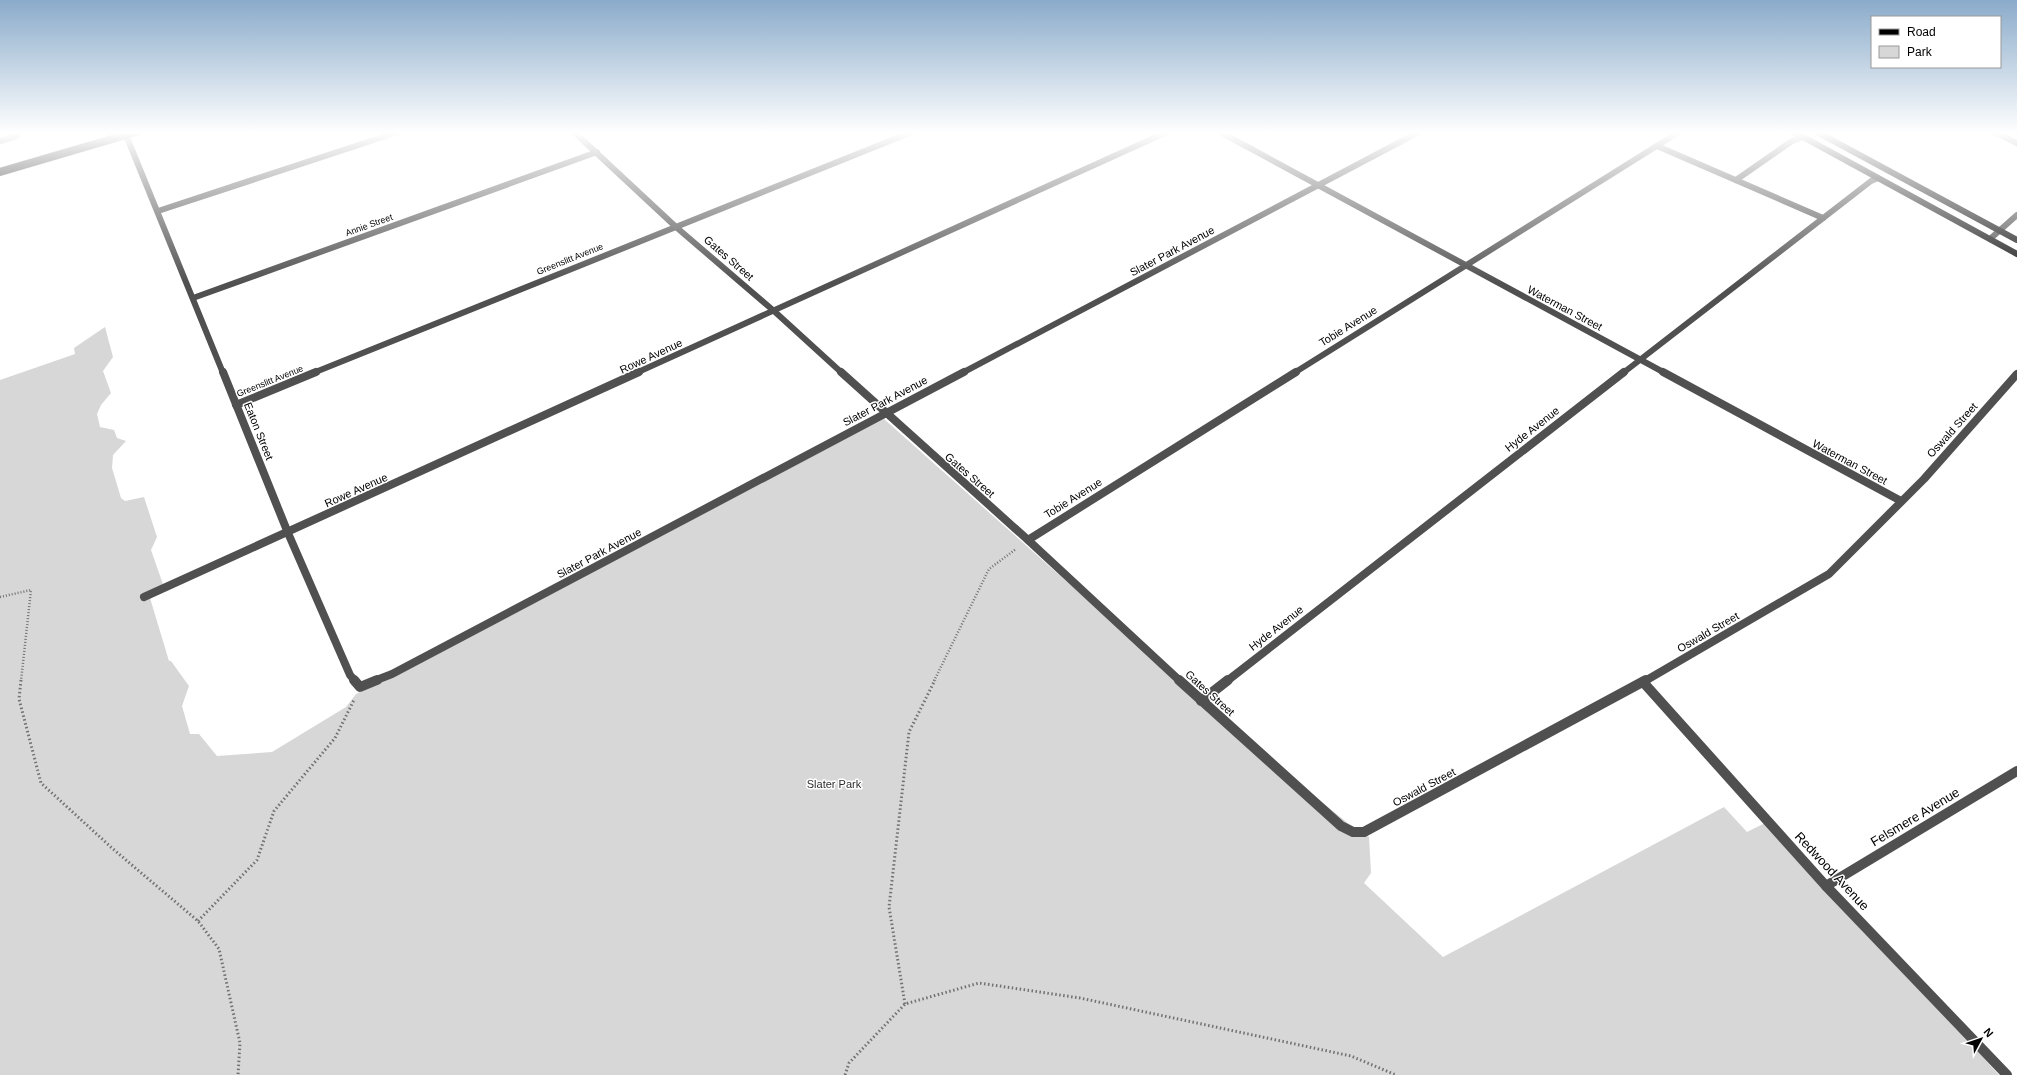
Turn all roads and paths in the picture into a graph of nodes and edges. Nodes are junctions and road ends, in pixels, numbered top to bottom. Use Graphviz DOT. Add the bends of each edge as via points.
graph roads {
  1 [pos="146,182"];
  2 [pos="246,182"];
  3 [pos="514,182"];
  4 [pos="629,182"];
  5 [pos="787,182"];
  6 [pos="1057,182"];
  7 [pos="1311,182"];
  8 [pos="1325,182"];
  9 [pos="1599,182"];
  10 [pos="1741,182"];
  11 [pos="1870,182"];
  12 [pos="1886,182"];
  13 [pos="1909,182"];
  14 [pos="1318,186"];
  15 [pos="158,211"];
  16 [pos="2017,215"];
  17 [pos="1824,218"];
  18 [pos="676,227"];
  19 [pos="1999,231"];
  20 [pos="1990,239"];
  21 [pos="2017,240"];
  22 [pos="2017,254"];
  23 [pos="1466,266"];
  24 [pos="193,298"];
  25 [pos="774,311"];
  26 [pos="1640,360"];
  27 [pos="2017,374"];
  28 [pos="236,405"];
  29 [pos="885,413"];
  30 [pos="1901,501"];
  31 [pos="288,533"];
  32 [pos="1028,540"];
  33 [pos="0,597"];
  34 [pos="144,598"];
  35 [pos="1643,682"];
  36 [pos="360,686"];
  37 [pos="1201,701"];
  38 [pos="2017,771"];
  39 [pos="1353,832"];
  40 [pos="1826,886"];
  41 [pos="198,921"];
  42 [pos="905,1004"];
  43 [pos="238,1075"];
  44 [pos="845,1075"];
  45 [pos="1396,1075"];
  46 [pos="2007,1075"];
  1 -- 15 [label="street, Eaton Street"];
  2 -- 15 [label="street"];
  3 -- 24 [label="street, Annie Street"];
  4 -- 18 [label="street, Gates Street"];
  5 -- 18 [label="street, Greenslitt Avenue"];
  6 -- 25 [label="street, Rowe Avenue"];
  7 -- 14 [label="street, Waterman Street"];
  8 -- 14 [label="street, Slater Park Avenue"];
  9 -- 23 [label="street, Tobie Avenue"];
  10 -- 17 [label="street"];
  11 -- 17 [label="street, Hyde Avenue"];
  12 -- 20 [label="main road"];
  13 -- 19 [label="main road"];
  14 -- 23 [label="street, Waterman Street"];
  14 -- 29 [label="street, Slater Park Avenue"];
  15 -- 24 [label="street, Eaton Street"];
  16 -- 19 [label="street"];
  17 -- 26 [label="street, Hyde Avenue"];
  18 -- 25 [label="street, Gates Street"];
  18 -- 28 [label="street, Greenslitt Avenue"];
  19 -- 20 [label="street"];
  19 -- 21 [label="main road"];
  20 -- 22 [label="main road"];
  23 -- 26 [label="street, Waterman Street"];
  23 -- 32 [label="street, Tobie Avenue" via="1224,415"];
  24 -- 28 [label="street, Eaton Street"];
  25 -- 29 [label="street, Gates Street"];
  25 -- 31 [label="street, Rowe Avenue"];
  26 -- 30 [label="street, Waterman Street"];
  26 -- 37 [label="street, Hyde Avenue"];
  27 -- 30 [label="street, Oswald Street" via="1924,479"];
  28 -- 31 [label="street, Eaton Street"];
  29 -- 32 [label="street, Gates Street"];
  29 -- 36 [label="street, Slater Park Avenue" via="392,674"];
  30 -- 35 [label="street, Oswald Street" via="1829,574"];
  31 -- 34 [label="street, Rowe Avenue"];
  31 -- 36 [label="street, Eaton Street" via="350,675"];
  32 -- 37 [label="street, Gates Street"];
  32 -- 42 [label="path" via="989,569 909,732 890,907"];
  33 -- 41 [label="path" via="31,590 19,700 41,783 113,849"];
  35 -- 39 [label="street, Oswald Street" via="1364,832"];
  35 -- 40 [label="street, Redwood Avenue"];
  36 -- 41 [label="path" via="335,738 274,811 257,860"];
  37 -- 39 [label="street, Gates Street" via="1341,826"];
  38 -- 40 [label="street, Felsmere Avenue"];
  40 -- 46 [label="street, Redwood Avenue"];
  41 -- 43 [label="path" via="220,949 240,1043"];
  42 -- 44 [label="path" via="849,1063"];
  42 -- 45 [label="path" via="979,983 1080,998 1351,1056"];
}
